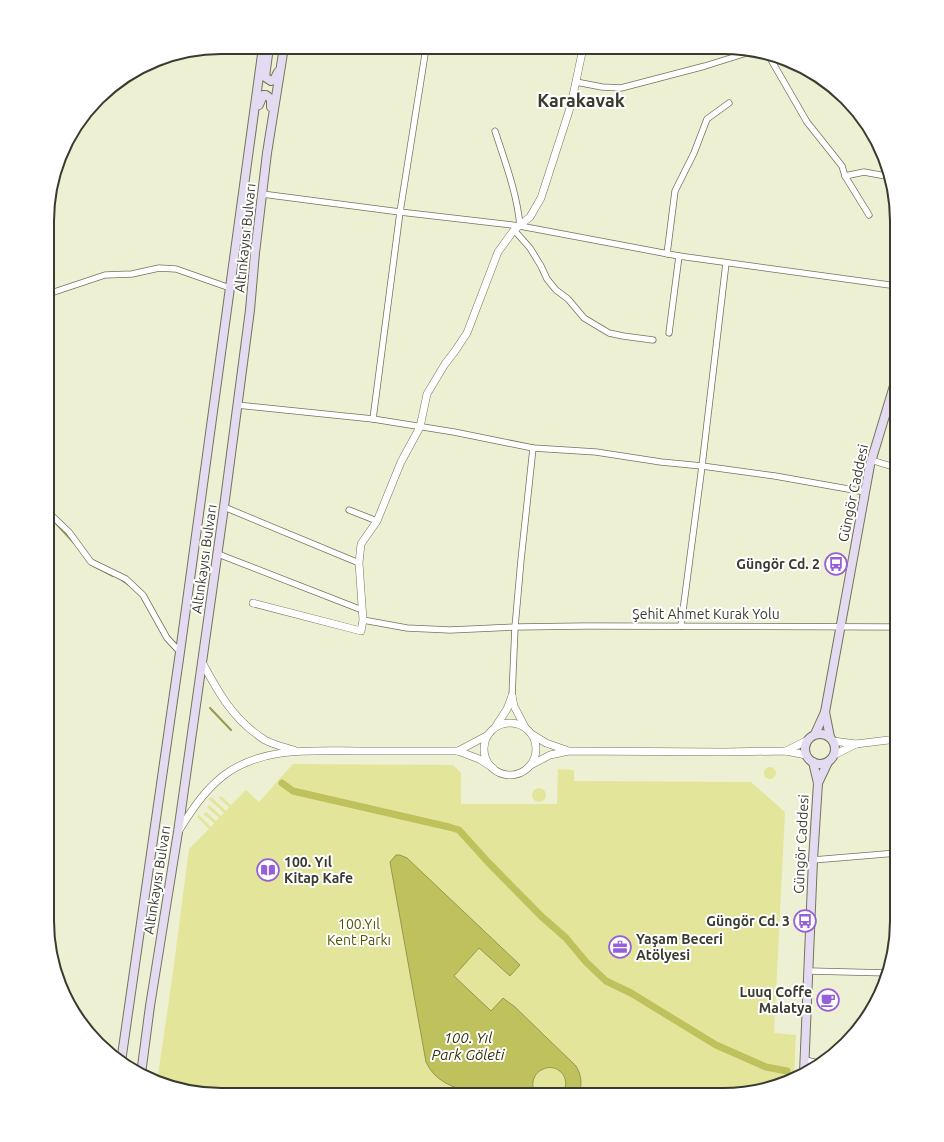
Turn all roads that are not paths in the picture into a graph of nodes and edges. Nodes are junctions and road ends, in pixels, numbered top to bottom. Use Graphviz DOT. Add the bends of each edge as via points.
graph roads {
  1 [pos="262,54"];
  2 [pos="268,54"];
  3 [pos="283,54"];
  4 [pos="425,54"];
  5 [pos="582,54"];
  6 [pos="741,55"];
  7 [pos="772,62"];
  8 [pos="281,64"];
  9 [pos="576,82"];
  10 [pos="729,103"];
  11 [pos="253,125"];
  12 [pos="494,131"];
  13 [pos="265,173"];
  14 [pos="845,176"];
  15 [pos="883,176"];
  16 [pos="262,194"];
  17 [pos="400,212"];
  18 [pos="869,214"];
  19 [pos="517,228"];
  20 [pos="667,254"];
  21 [pos="679,256"];
  22 [pos="726,263"];
  23 [pos="890,285"];
  24 [pos="230,288"];
  25 [pos="54,292"];
  26 [pos="669,333"];
  27 [pos="653,340"];
  28 [pos="890,399"];
  29 [pos="237,405"];
  30 [pos="373,419"];
  31 [pos="420,427"];
  32 [pos="533,448"];
  33 [pos="871,460"];
  34 [pos="702,466"];
  35 [pos="890,466"];
  36 [pos="865,492"];
  37 [pos="224,507"];
  38 [pos="349,510"];
  39 [pos="54,518"];
  40 [pos="377,521"];
  41 [pos="218,554"];
  42 [pos="358,563"];
  43 [pos="253,604"];
  44 [pos="362,610"];
  45 [pos="363,620"];
  46 [pos="680,626"];
  47 [pos="515,627"];
  48 [pos="840,627"];
  49 [pos="890,627"];
  50 [pos="180,652"];
  51 [pos="202,662"];
  52 [pos="512,696"];
  53 [pos="825,712"];
  54 [pos="494,728"];
  55 [pos="526,728"];
  56 [pos="532,734"];
  57 [pos="816,734"];
  58 [pos="488,735"];
  59 [pos="832,739"];
  60 [pos="808,740"];
  61 [pos="890,740"];
  62 [pos="856,744"];
  63 [pos="294,750"];
  64 [pos="458,751"];
  65 [pos="569,751"];
  66 [pos="786,751"];
  67 [pos="806,755"];
  68 [pos="834,755"];
  69 [pos="813,762"];
  70 [pos="828,762"];
  71 [pos="531,765"];
  72 [pos="493,768"];
  73 [pos="818,784"];
  74 [pos="178,832"];
  75 [pos="890,854"];
  76 [pos="813,860"];
  77 [pos="809,971"];
  78 [pos="882,973"];
  79 [pos="121,1054"];
  80 [pos="805,1060"];
  81 [pos="813,1062"];
  82 [pos="805,1067"];
  83 [pos="142,1068"];
  1 -- 11 [label="main road, Altınkayısı Bulvarı"];
  2 -- 8 [label="main road" via="265,72 267,80 274,80"];
  3 -- 8 [label="main road, Altınkayısı Bulvarı"];
  4 -- 17 [label="street"];
  5 -- 9 [label="street"];
  6 -- 9 [label="street" via="621,88"];
  7 -- 14 [label="street" via="806,122 842,166"];
  8 -- 13 [label="main road, Altınkayısı Bulvarı"];
  9 -- 19 [label="street" via="541,198 530,217"];
  10 -- 20 [label="street" via="707,119 675,191"];
  11 -- 13 [label="main road" via="261,98 263,95 269,96 271,99 264,157"];
  11 -- 24 [label="main road, Altınkayısı Bulvarı"];
  12 -- 19 [label="street" via="512,180 518,210"];
  13 -- 16 [label="main road, Altınkayısı Bulvarı"];
  14 -- 15 [label="street" via="864,172"];
  14 -- 18 [label="street"];
  16 -- 17 [label="street"];
  16 -- 29 [label="main road, Altınkayısı Bulvarı"];
  17 -- 19 [label="street"];
  17 -- 30 [label="street"];
  19 -- 20 [label="street"];
  19 -- 27 [label="street" via="542,266 547,279 556,290 568,298 584,318 609,333"];
  19 -- 31 [label="street" via="498,252 467,333 427,394"];
  20 -- 21 [label="street"];
  21 -- 22 [label="street"];
  21 -- 26 [label="street"];
  22 -- 23 [label="street"];
  22 -- 34 [label="street"];
  24 -- 25 [label="street" via="176,269 159,268 132,274 105,275"];
  24 -- 50 [label="main road, Altınkayısı Bulvarı"];
  28 -- 33 [label="main road, Güngör Caddesi"];
  29 -- 30 [label="street"];
  29 -- 37 [label="main road, Altınkayısı Bulvarı"];
  30 -- 31 [label="street"];
  31 -- 32 [label="street"];
  31 -- 40 [label="street" via="401,462"];
  32 -- 34 [label="street" via="596,452"];
  32 -- 47 [label="street"];
  33 -- 35 [label="street"];
  33 -- 36 [label="main road, Güngör Caddesi"];
  34 -- 36 [label="street"];
  34 -- 46 [label="street"];
  36 -- 48 [label="main road, Güngör Caddesi"];
  37 -- 41 [label="main road, Altınkayısı Bulvarı"];
  37 -- 42 [label="street"];
  38 -- 40 [label="street"];
  39 -- 50 [label="street" via="69,532 91,562 126,580 143,595 167,638"];
  40 -- 42 [label="street" via="361,544"];
  41 -- 44 [label="street"];
  41 -- 51 [label="main road, Altınkayısı Bulvarı"];
  42 -- 44 [label="street"];
  43 -- 45 [label="street" via="361,631"];
  44 -- 45 [label="street"];
  45 -- 47 [label="street, Şehit Ahmet Kurak Yolu" via="422,629"];
  46 -- 47 [label="street, Şehit Ahmet Kurak Yolu"];
  46 -- 48 [label="street, Şehit Ahmet Kurak Yolu"];
  47 -- 52 [label="street"];
  48 -- 49 [label="street, Şehit Ahmet Kurak Yolu"];
  48 -- 53 [label="main road, Güngör Caddesi"];
  50 -- 79 [label="main road, Altınkayısı Bulvarı"];
  51 -- 63 [label="street" via="218,692 238,719 266,740"];
  51 -- 74 [label="main road, Altınkayısı Bulvarı"];
  52 -- 54 [label="street" via="502,718"];
  52 -- 55 [label="street" via="514,706"];
  53 -- 57 [label="main road, Güngör Caddesi"];
  53 -- 59 [label="main road, Güngör Caddesi"];
  54 -- 55 [label="street" via="511,723"];
  54 -- 58 [label="street"];
  55 -- 56 [label="street"];
  56 -- 65 [label="street" via="546,743"];
  56 -- 71 [label="street" via="536,750"];
  57 -- 59 [label="main road"];
  57 -- 60 [label="main road"];
  58 -- 64 [label="street"];
  58 -- 72 [label="street" via="484,753"];
  59 -- 62 [label="street"];
  59 -- 68 [label="main road" via="836,750"];
  60 -- 66 [label="street"];
  60 -- 67 [label="main road"];
  61 -- 62 [label="street"];
  62 -- 68 [label="street"];
  63 -- 64 [label="street"];
  63 -- 74 [label="street" via="253,760 224,775 206,790"];
  64 -- 72 [label="street"];
  65 -- 66 [label="street"];
  65 -- 71 [label="street" via="542,758"];
  66 -- 67 [label="street"];
  67 -- 69 [label="main road"];
  68 -- 70 [label="main road"];
  69 -- 70 [label="main road"];
  69 -- 73 [label="main road, Güngör Caddesi"];
  70 -- 73 [label="main road, Güngör Caddesi"];
  71 -- 72 [label="street" via="525,771 510,775"];
  73 -- 76 [label="main road, Güngör Caddesi"];
  74 -- 83 [label="main road, Altınkayısı Bulvarı"];
  75 -- 76 [label="street"];
  76 -- 77 [label="main road, Güngör Caddesi"];
  77 -- 78 [label="street"];
  77 -- 80 [label="main road, Güngör Caddesi"];
  80 -- 81 [label="street"];
  80 -- 82 [label="main road, Güngör Caddesi"];
}
